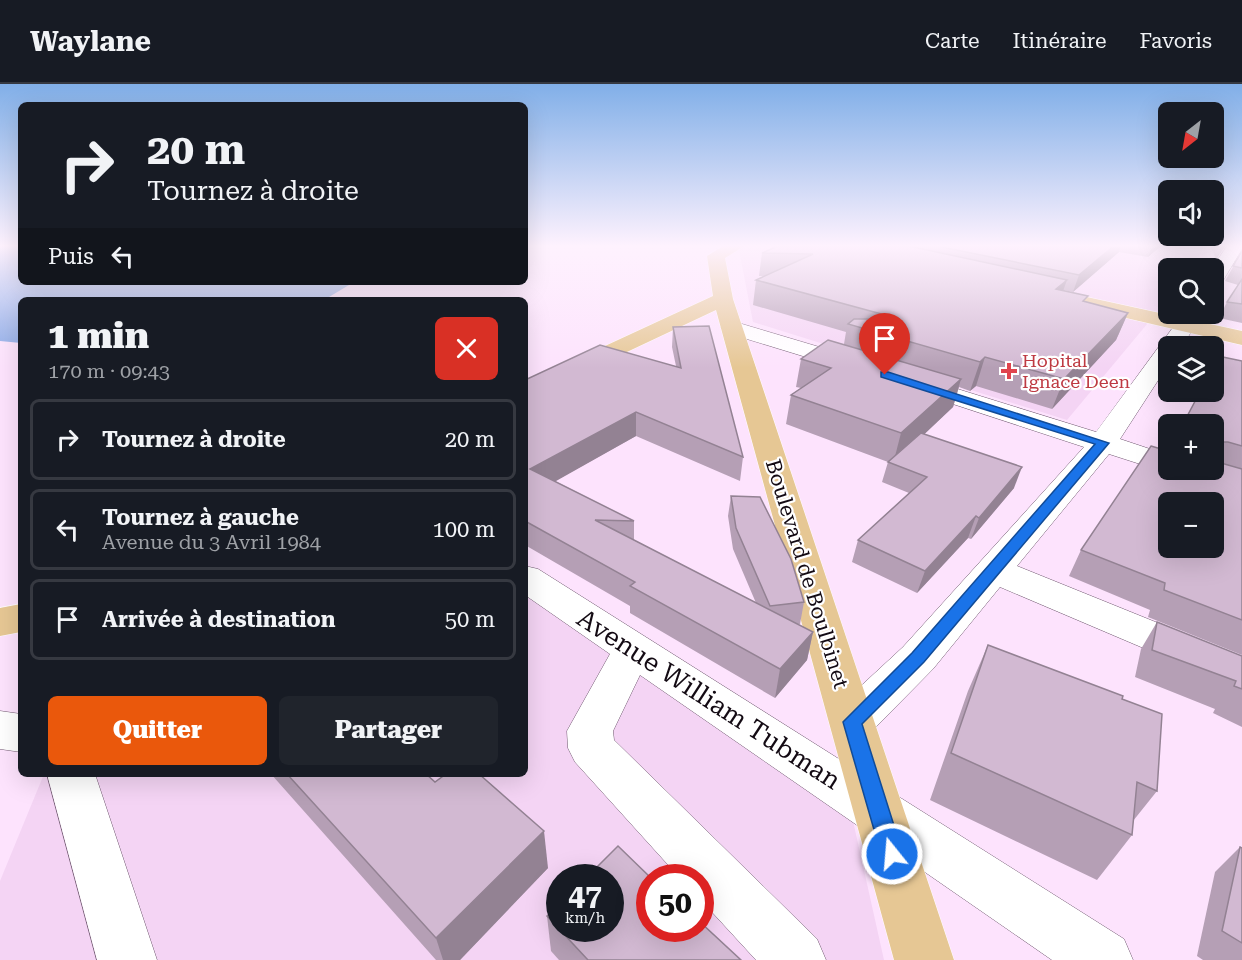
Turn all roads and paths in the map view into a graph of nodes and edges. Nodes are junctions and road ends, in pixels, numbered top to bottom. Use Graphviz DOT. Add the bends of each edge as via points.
graph roads {
  1 [pos="722,286"];
  2 [pos="1058,297"];
  3 [pos="728,313"];
  4 [pos="1179,334"];
  5 [pos="1242,339"];
  6 [pos="528,391"];
  7 [pos="1103,443"];
  8 [pos="1158,461"];
  9 [pos="993,570"];
  10 [pos="528,580"];
  11 [pos="633,650"];
  12 [pos="1242,674"];
  13 [pos="852,722"];
  14 [pos="0,730"];
  15 [pos="18,733"];
  16 [pos="71,777"];
  17 [pos="879,812"];
  18 [pos="127,960"];
  19 [pos="796,960"];
  20 [pos="924,960"];
  21 [pos="1103,960"];
  1 -- 3 [label="main road, Boulevard de Boulbinet"];
  2 -- 4 [label="main road"];
  3 -- 6 [label="main road"];
  3 -- 7 [label="street" via="884,374"];
  3 -- 13 [label="main road, Boulevard de Boulbinet"];
  4 -- 5 [label="main road"];
  4 -- 7 [label="street"];
  7 -- 8 [label="street"];
  7 -- 9 [label="street"];
  9 -- 12 [label="street"];
  9 -- 13 [label="street" via="918,658"];
  10 -- 11 [label="street, Avenue William Tubman"];
  11 -- 17 [label="street, Avenue William Tubman"];
  11 -- 19 [label="street" via="590,731 591,748"];
  13 -- 17 [label="main road, Boulevard de Boulbinet"];
  14 -- 15 [label="street"];
  16 -- 18 [label="street"];
  17 -- 20 [label="main road, Boulevard de Boulbinet"];
  17 -- 21 [label="street, Avenue William Tubman"];
}
